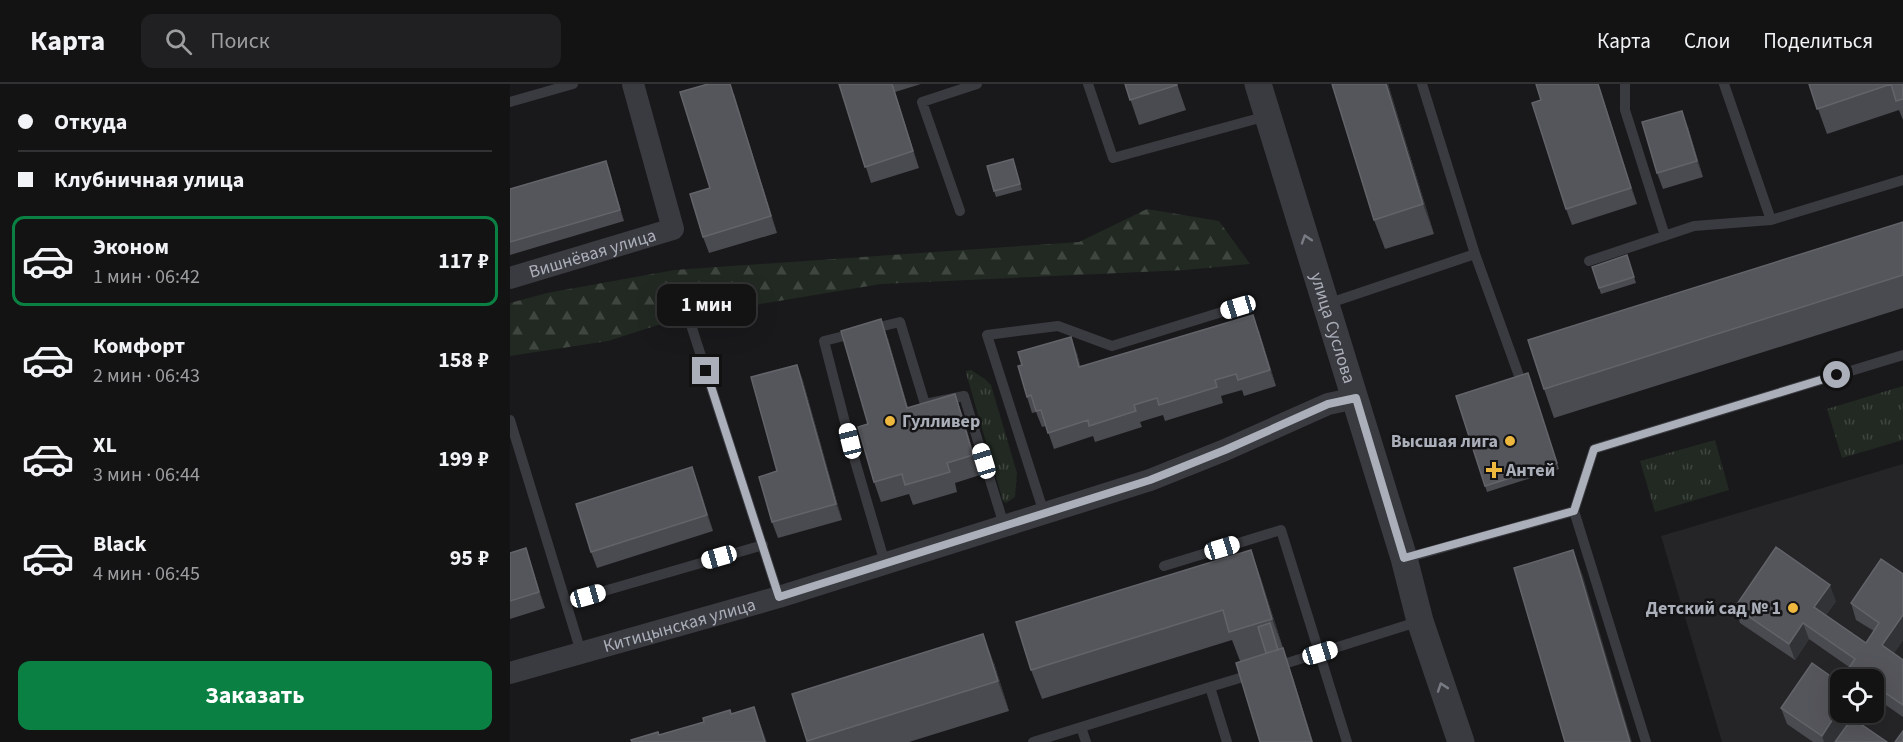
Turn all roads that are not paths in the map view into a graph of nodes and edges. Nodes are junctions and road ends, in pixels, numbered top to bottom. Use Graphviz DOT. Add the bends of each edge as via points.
graph roads {
  1 [pos="573,84"];
  2 [pos="633,84"];
  3 [pos="977,84"];
  4 [pos="1088,84"];
  5 [pos="1258,84"];
  6 [pos="1422,84"];
  7 [pos="1625,84"];
  8 [pos="1724,84"];
  9 [pos="510,102"];
  10 [pos="1267,116"];
  11 [pos="1903,180"];
  12 [pos="960,211"];
  13 [pos="1771,220"];
  14 [pos="1665,236"];
  15 [pos="1475,254"];
  16 [pos="1589,261"];
  17 [pos="510,278"];
  18 [pos="1327,304"];
  19 [pos="1238,307"];
  20 [pos="692,328"];
  21 [pos="1903,355"];
  22 [pos="1518,373"];
  23 [pos="1356,398"];
  24 [pos="510,420"];
  25 [pos="1574,511"];
  26 [pos="1044,513"];
  27 [pos="1004,525"];
  28 [pos="763,545"];
  29 [pos="1404,558"];
  30 [pos="885,563"];
  31 [pos="1164,566"];
  32 [pos="779,597"];
  33 [pos="566,602"];
  34 [pos="1420,621"];
  35 [pos="581,652"];
  36 [pos="1320,653"];
  37 [pos="1284,664"];
  38 [pos="1262,671"];
  39 [pos="510,673"];
  40 [pos="1210,687"];
  41 [pos="1081,727"];
  42 [pos="1033,742"];
  43 [pos="1086,742"];
  44 [pos="1227,742"];
  45 [pos="1347,742"];
  46 [pos="1461,742"];
  47 [pos="1646,742"];
  1 -- 9 [label="lane"];
  2 -- 17 [label="street, Вишнёвая улица" via="673,229"];
  3 -- 12 [label="lane" via="922,102"];
  4 -- 10 [label="lane" via="1113,158"];
  5 -- 10 [label="street, улица Суслова"];
  6 -- 15 [label="lane"];
  7 -- 14 [label="lane" via="1625,110"];
  8 -- 13 [label="lane"];
  18 -- 10 [label="street, улица Суслова, one-way"];
  11 -- 13 [label="lane"];
  13 -- 14 [label="lane" via="1694,226"];
  14 -- 16 [label="lane"];
  15 -- 18 [label="lane"];
  15 -- 22 [label="lane"];
  18 -- 23 [label="street, улица Суслова"];
  19 -- 26 [label="lane" via="1112,346 1058,326 987,335"];
  20 -- 28 [label="lane"];
  21 -- 25 [label="lane" via="1594,449"];
  23 -- 26 [label="street, Китицынская улица" via="1328,404 1150,480"];
  23 -- 29 [label="street, улица Суслова"];
  24 -- 33 [label="lane"];
  25 -- 29 [label="lane"];
  25 -- 47 [label="lane"];
  26 -- 27 [label="street, Китицынская улица"];
  27 -- 30 [label="street, Китицынская улица"];
  27 -- 30 [label="lane" via="964,396 925,404 900,322 824,341"];
  28 -- 32 [label="lane"];
  28 -- 33 [label="lane"];
  29 -- 34 [label="street, улица Суслова"];
  30 -- 32 [label="street, Китицынская улица"];
  31 -- 36 [label="lane" via="1281,530"];
  32 -- 35 [label="street, Китицынская улица"];
  33 -- 35 [label="lane"];
  34 -- 36 [label="lane"];
  46 -- 34 [label="street, улица Суслова, one-way"];
  35 -- 39 [label="street, Китицынская улица"];
  36 -- 37 [label="lane"];
  36 -- 45 [label="lane"];
  38 -- 40 [label="lane"];
  40 -- 41 [label="lane"];
  40 -- 44 [label="lane"];
  41 -- 42 [label="lane"];
  41 -- 43 [label="lane"];
}
